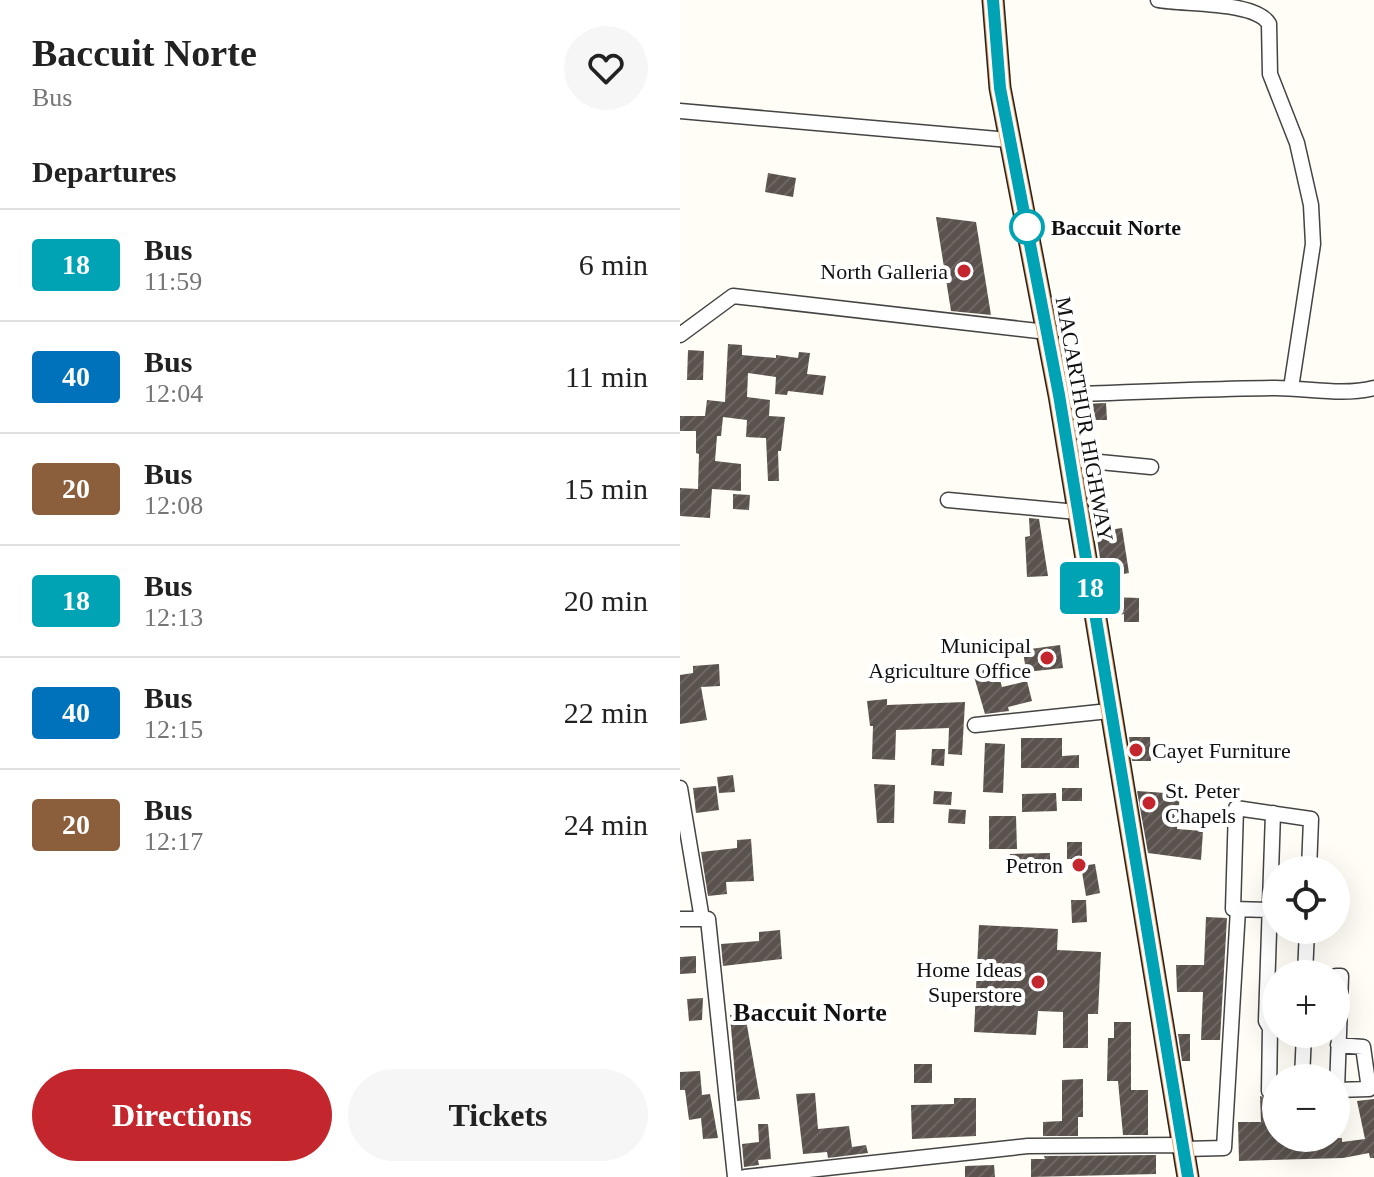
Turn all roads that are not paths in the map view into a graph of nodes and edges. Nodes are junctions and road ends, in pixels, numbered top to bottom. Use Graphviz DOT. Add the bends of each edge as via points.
graph roads {
  1 [pos="1158,0"];
  2 [pos="1245,5"];
  3 [pos="994,6"];
  4 [pos="680,111"];
  5 [pos="1009,140"];
  6 [pos="1047,332"];
  7 [pos="680,335"];
  8 [pos="1291,388"];
  9 [pos="1374,388"];
  10 [pos="1059,395"];
  11 [pos="1069,459"];
  12 [pos="1151,467"];
  13 [pos="948,500"];
  14 [pos="1077,512"];
  15 [pos="1109,711"];
  16 [pos="975,725"];
  17 [pos="680,788"];
  18 [pos="1273,813"];
  19 [pos="1271,856"];
  20 [pos="1310,856"];
  21 [pos="1238,909"];
  22 [pos="1262,910"];
  23 [pos="680,919"];
  24 [pos="702,919"];
  25 [pos="1268,944"];
  26 [pos="1350,1046"];
  27 [pos="1272,1064"];
  28 [pos="1350,1090"];
  29 [pos="1184,1147"];
  30 [pos="735,1177"];
  31 [pos="745,1177"];
  32 [pos="1188,1177"];
  1 -- 2 [label="street"];
  2 -- 8 [label="street" via="1269,24 1273,88 1297,143 1311,205 1313,244"];
  3 -- 5 [label="highway, MACARTHUR HIGHWAY"];
  4 -- 5 [label="street"];
  5 -- 6 [label="highway, MACARTHUR HIGHWAY"];
  6 -- 7 [label="street" via="733,296"];
  6 -- 10 [label="highway, MACARTHUR HIGHWAY"];
  8 -- 9 [label="street"];
  8 -- 10 [label="street"];
  10 -- 11 [label="highway, MACARTHUR HIGHWAY"];
  11 -- 12 [label="street"];
  11 -- 14 [label="highway, MACARTHUR HIGHWAY"];
  13 -- 14 [label="street"];
  14 -- 15 [label="highway, MACARTHUR HIGHWAY"];
  15 -- 16 [label="street"];
  15 -- 29 [label="highway, MACARTHUR HIGHWAY"];
  17 -- 24 [label="street"];
  18 -- 19 [label="street"];
  18 -- 20 [label="street" via="1311,819"];
  18 -- 21 [label="street" via="1236,808 1233,909"];
  21 -- 22 [label="street"];
  21 -- 29 [label="street" via="1224,1148"];
  23 -- 24 [label="street"];
  24 -- 30 [label="street" via="708,919"];
  25 -- 27 [label="street" via="1266,1021"];
  26 -- 28 [label="street" via="1363,1047 1369,1089"];
  29 -- 31 [label="street" via="1028,1146"];
  29 -- 32 [label="highway, MACARTHUR HIGHWAY"];
}
